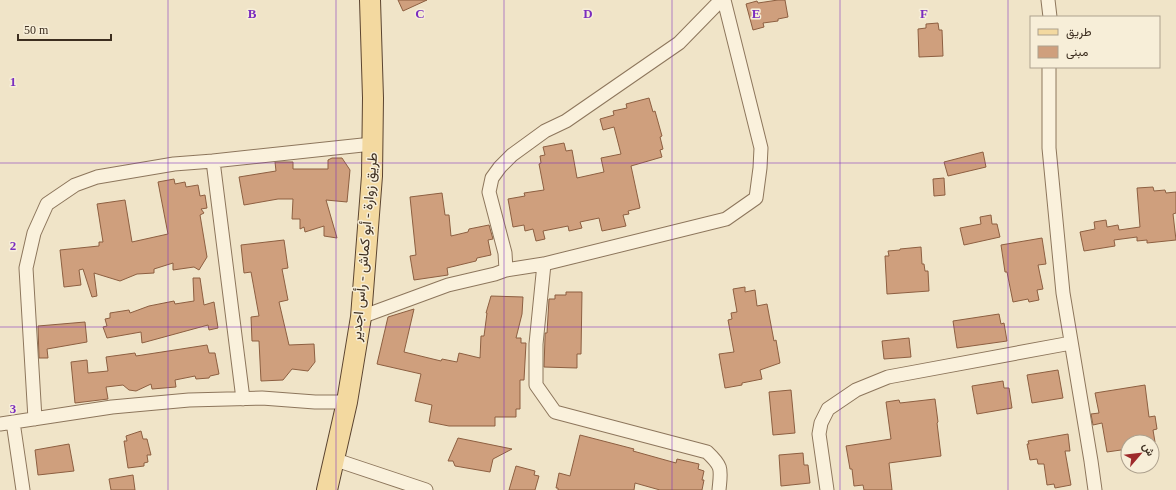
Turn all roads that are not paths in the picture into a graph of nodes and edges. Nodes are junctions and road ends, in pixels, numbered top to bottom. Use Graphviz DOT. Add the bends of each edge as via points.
graph roads {
  1 [pos="370,0"];
  2 [pos="720,0"];
  3 [pos="724,0"];
  4 [pos="1048,0"];
  5 [pos="1050,16"];
  6 [pos="1049,68"];
  7 [pos="372,144"];
  8 [pos="213,161"];
  9 [pos="544,264"];
  10 [pos="506,270"];
  11 [pos="361,317"];
  12 [pos="1071,343"];
  13 [pos="243,399"];
  14 [pos="347,402"];
  15 [pos="36,419"];
  16 [pos="13,422"];
  17 [pos="0,424"];
  18 [pos="333,460"];
  19 [pos="23,490"];
  20 [pos="327,490"];
  21 [pos="426,490"];
  22 [pos="718,490"];
  23 [pos="827,490"];
  24 [pos="1095,490"];
  1 -- 7 [label="main road, طريق زوارة - أبو كماش - رأس اجدير"];
  2 -- 10 [label="street" via="679,42 566,121 538,135 500,167 492,178 489,192 505,253"];
  3 -- 9 [label="street" via="761,148 756,198 726,219"];
  4 -- 5 [label="street"];
  6 -- 12 [label="street" via="1049,148 1062,293"];
  7 -- 8 [label="street"];
  7 -- 11 [label="main road, طريق زوارة - أبو كماش - رأس اجدير" via="372,176"];
  8 -- 13 [label="street"];
  8 -- 15 [label="street" via="174,164 97,177 75,186 47,204 34,233 26,268"];
  9 -- 10 [label="street"];
  9 -- 22 [label="street" via="536,344 536,384 555,412 707,452 716,460 721,470"];
  10 -- 11 [label="street" via="448,285"];
  11 -- 14 [label="main road, طريق زوارة - أبو كماش - رأس اجدير"];
  12 -- 23 [label="street" via="888,377 856,390 828,409 821,423 819,434"];
  12 -- 24 [label="street"];
  13 -- 14 [label="street"];
  13 -- 15 [label="street" via="189,400 112,407"];
  14 -- 18 [label="main road, طريق زوارة - أبو كماش - رأس اجدير"];
  15 -- 16 [label="street"];
  16 -- 17 [label="street"];
  16 -- 19 [label="street"];
  18 -- 20 [label="main road, طريق زوارة - أبو كماش - رأس اجدير"];
  18 -- 21 [label="street"];
}
